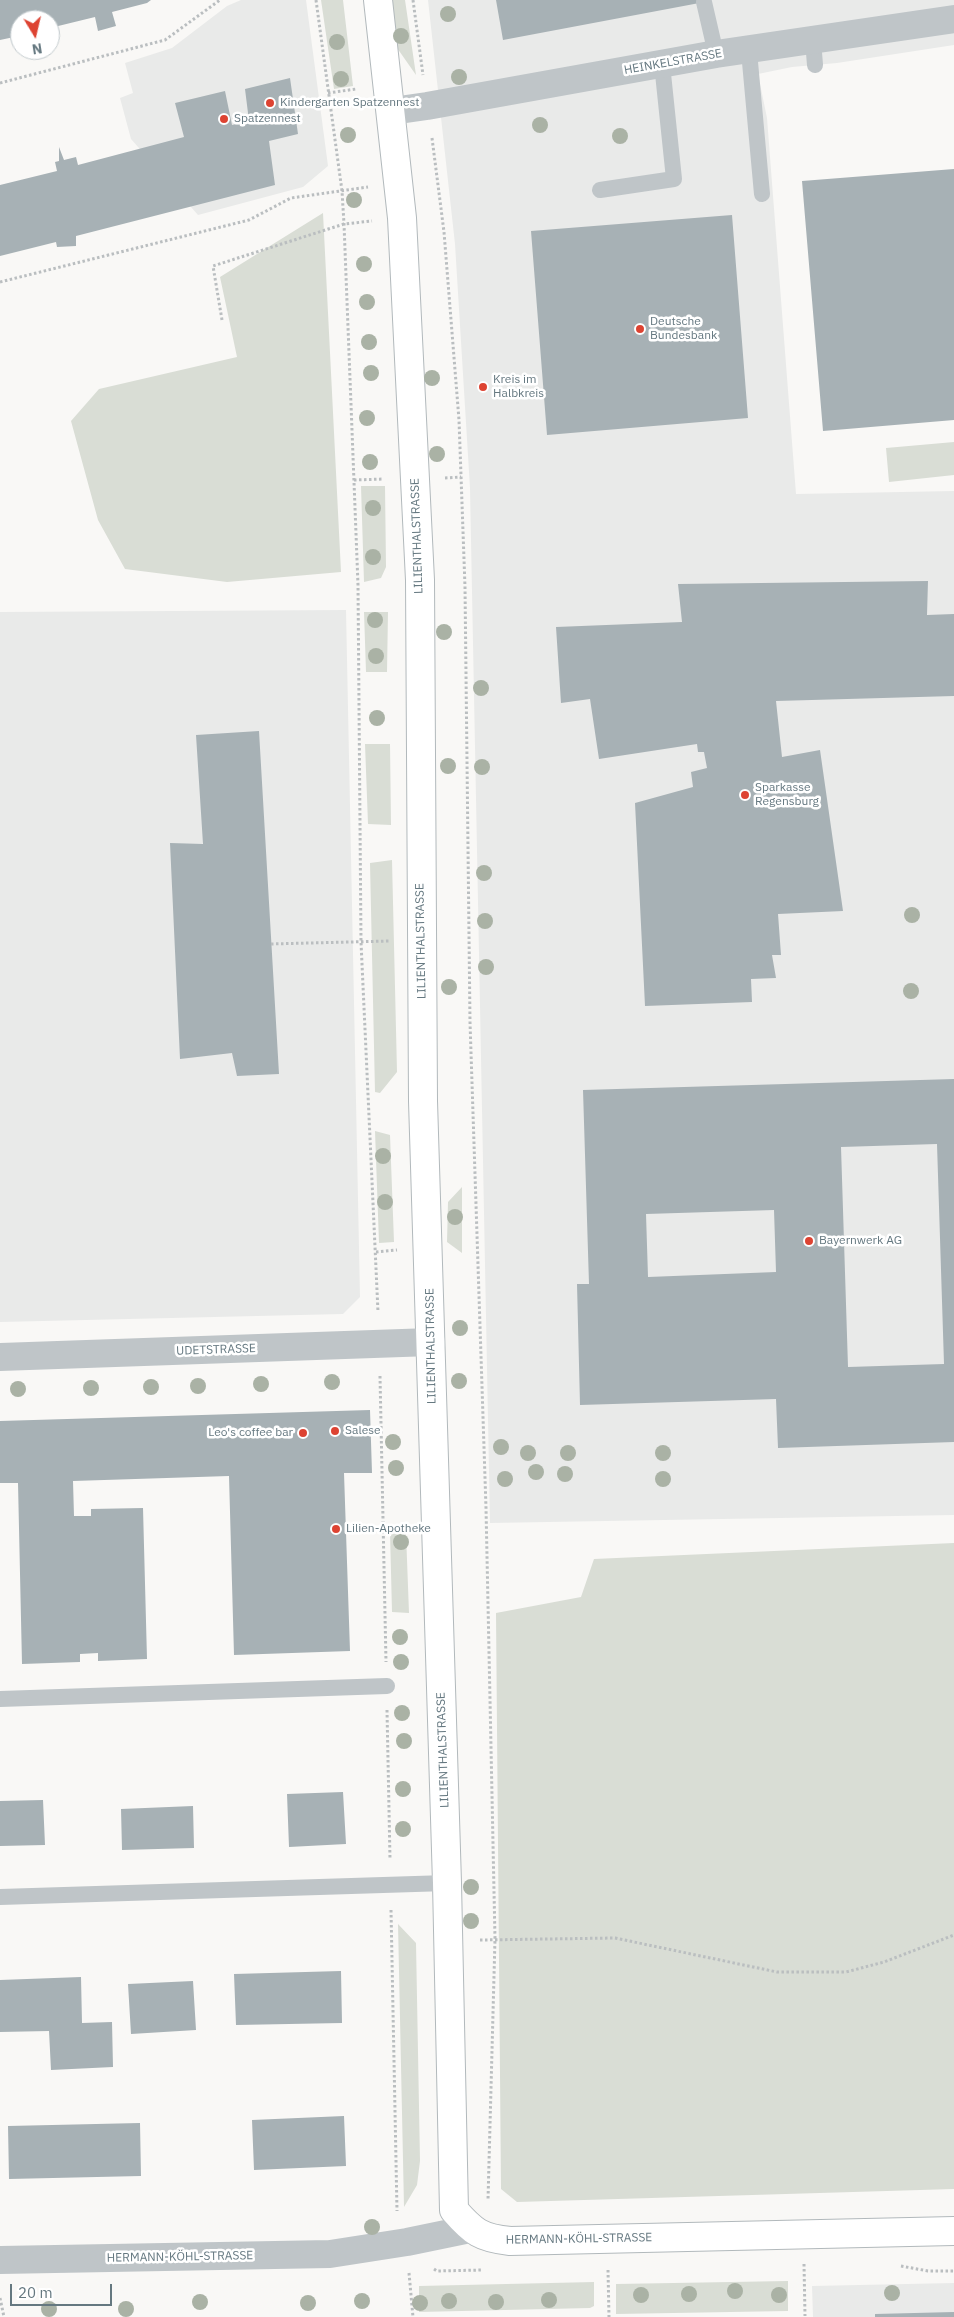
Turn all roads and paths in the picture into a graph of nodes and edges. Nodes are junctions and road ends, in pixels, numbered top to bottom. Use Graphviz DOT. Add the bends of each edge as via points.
graph roads {
  1 [pos="220,0"];
  2 [pos="378,0"];
  3 [pos="414,0"];
  4 [pos="704,2"];
  5 [pos="954,18"];
  6 [pos="749,51"];
  7 [pos="716,54"];
  8 [pos="662,64"];
  9 [pos="0,83"];
  10 [pos="427,106"];
  11 [pos="392,111"];
  12 [pos="399,182"];
  13 [pos="600,190"];
  14 [pos="762,194"];
  15 [pos="402,218"];
  16 [pos="0,282"];
  17 [pos="222,320"];
  18 [pos="420,940"];
  19 [pos="271,944"];
  20 [pos="432,1342"];
  21 [pos="0,1357"];
  22 [pos="387,1686"];
  23 [pos="0,1699"];
  24 [pos="447,1883"];
  25 [pos="0,1897"];
  26 [pos="954,1935"];
  27 [pos="495,1939"];
  28 [pos="448,1941"];
  29 [pos="488,2203"];
  30 [pos="470,2229"];
  31 [pos="954,2231"];
  32 [pos="803,2233"];
  33 [pos="607,2238"];
  34 [pos="407,2242"];
  35 [pos="0,2260"];
  36 [pos="0,2298"];
  37 [pos="805,2316"];
  38 [pos="4,2317"];
  39 [pos="413,2317"];
  40 [pos="609,2317"];
  1 -- 9 [label="path" via="165,40"];
  2 -- 11 [label="street, LILIENTHALSTRASSE"];
  3 -- 10 [label="path"];
  4 -- 7 [label="lane"];
  5 -- 6 [label="street, HEINKELSTRASSE" via="814,52"];
  6 -- 7 [label="street, HEINKELSTRASSE"];
  6 -- 14 [label="lane"];
  7 -- 8 [label="street, HEINKELSTRASSE"];
  8 -- 10 [label="street, HEINKELSTRASSE"];
  8 -- 13 [label="lane" via="674,179"];
  10 -- 11 [label="street, HEINKELSTRASSE"];
  10 -- 27 [label="path" via="444,232 457,400 465,587 470,1022 486,1508"];
  11 -- 12 [label="street, LILIENTHALSTRASSE"];
  12 -- 15 [label="street, LILIENTHALSTRASSE"];
  12 -- 16 [label="path" via="291,198 249,220"];
  15 -- 17 [label="path" via="344,224 212,266"];
  15 -- 18 [label="street, LILIENTHALSTRASSE" via="420,580"];
  18 -- 19 [label="path"];
  18 -- 20 [label="street, LILIENTHALSTRASSE"];
  20 -- 21 [label="street, UDETSTRASSE"];
  20 -- 24 [label="street, LILIENTHALSTRASSE"];
  22 -- 23 [label="lane"];
  24 -- 25 [label="lane"];
  24 -- 28 [label="street, LILIENTHALSTRASSE"];
  26 -- 27 [label="path" via="884,1962 846,1972 778,1972 615,1938"];
  27 -- 28 [label="path"];
  27 -- 29 [label="path"];
  28 -- 30 [label="street, LILIENTHALSTRASSE" via="454,2210"];
  30 -- 33 [label="street, HERMANN-KÖHL-STRASSE" via="488,2239 510,2242"];
  30 -- 34 [label="street, HERMANN-KÖHL-STRASSE"];
  31 -- 32 [label="street, HERMANN-KÖHL-STRASSE"];
  32 -- 33 [label="street, HERMANN-KÖHL-STRASSE"];
  32 -- 37 [label="path"];
  33 -- 40 [label="path"];
  34 -- 35 [label="street, HERMANN-KÖHL-STRASSE" via="330,2254"];
  34 -- 39 [label="path"];
  36 -- 38 [label="path"];
}
